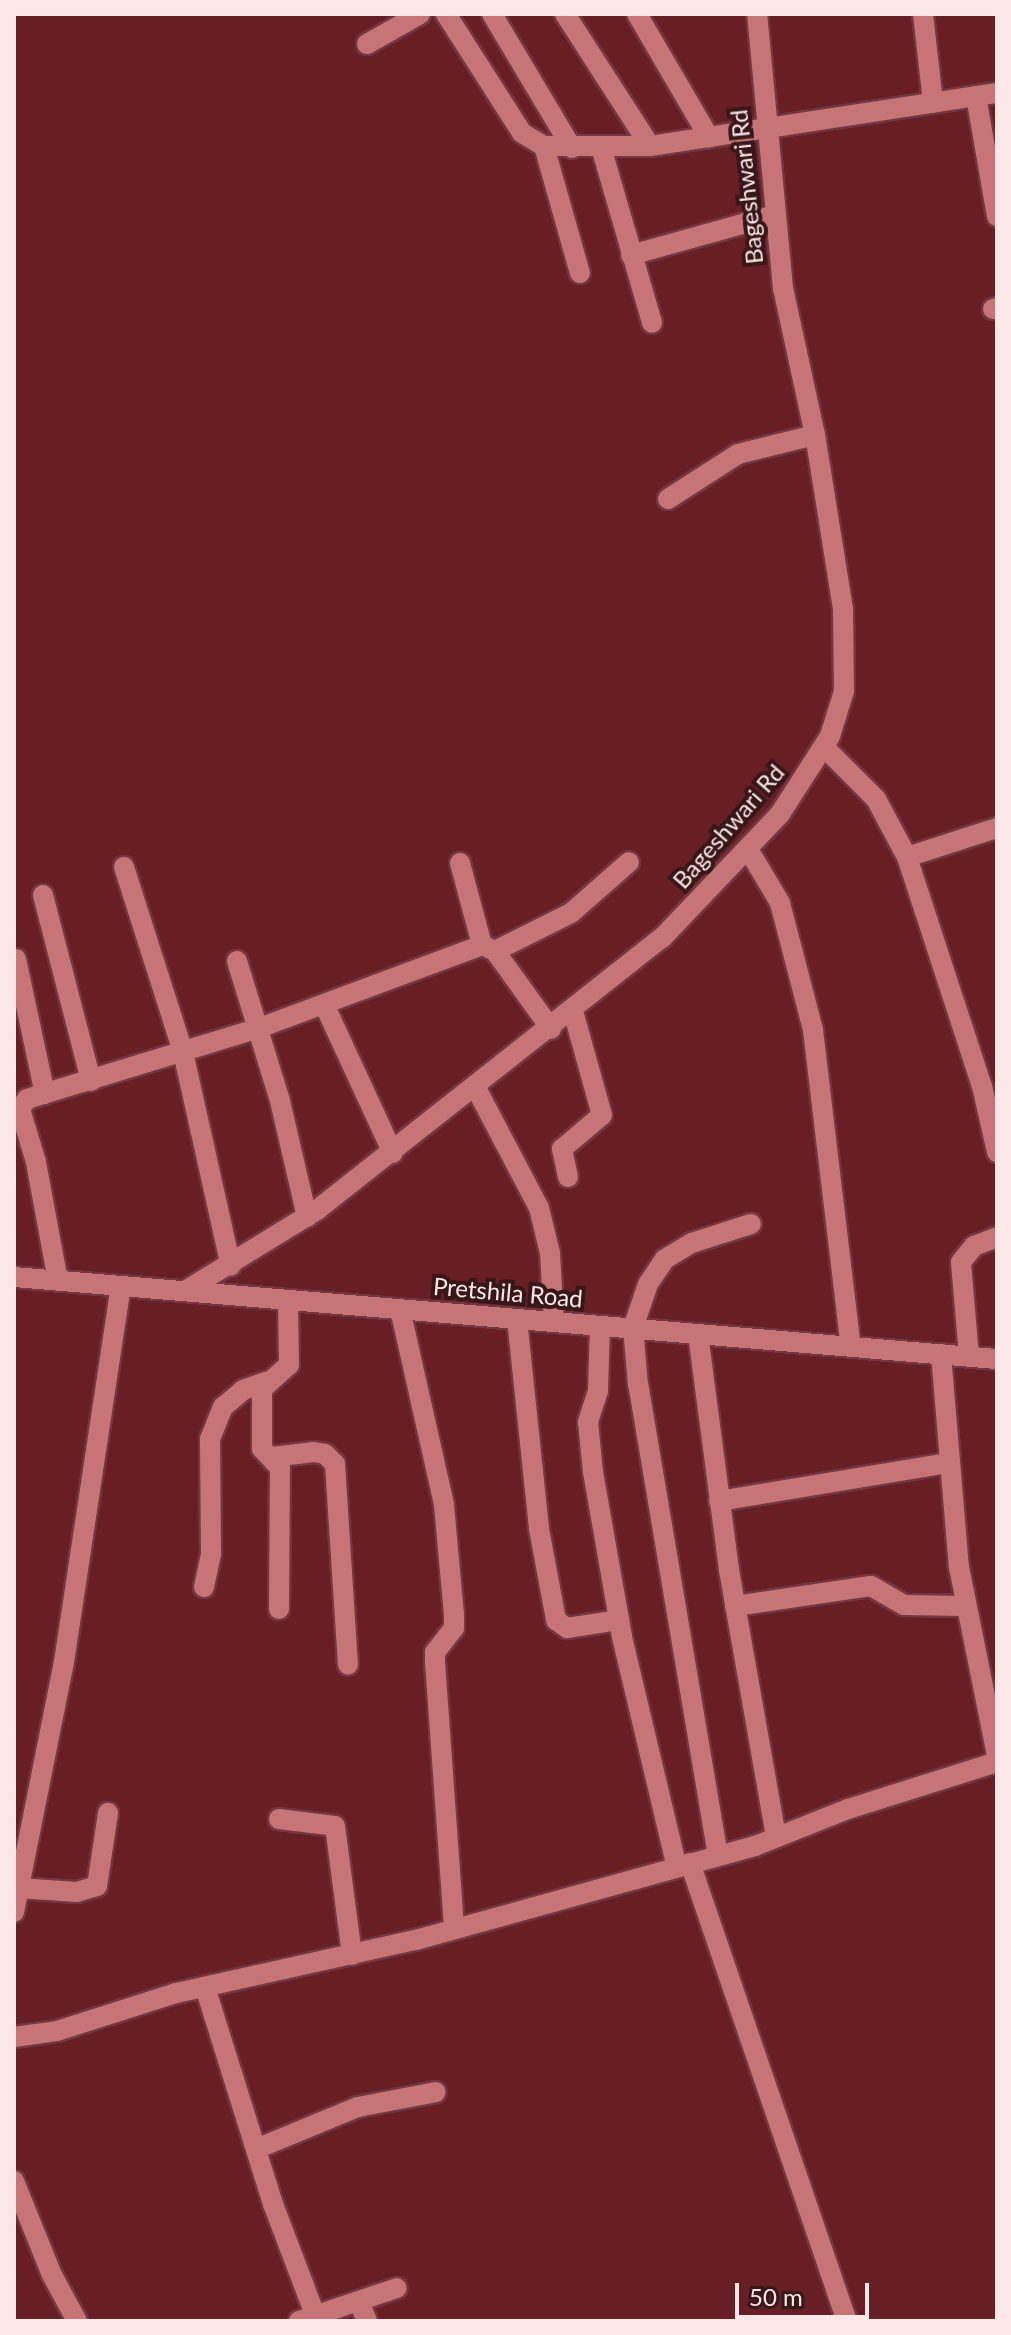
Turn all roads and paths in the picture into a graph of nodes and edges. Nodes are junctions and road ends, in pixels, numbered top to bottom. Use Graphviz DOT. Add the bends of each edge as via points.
graph roads {
  1 [pos="420,14"];
  2 [pos="446,14"];
  3 [pos="492,14"];
  4 [pos="565,14"];
  5 [pos="637,14"];
  6 [pos="757,14"];
  7 [pos="923,14"];
  8 [pos="367,44"];
  9 [pos="997,93"];
  10 [pos="976,96"];
  11 [pos="933,102"];
  12 [pos="764,125"];
  13 [pos="709,137"];
  14 [pos="544,146"];
  15 [pos="650,146"];
  16 [pos="601,147"];
  17 [pos="572,148"];
  18 [pos="774,215"];
  19 [pos="997,216"];
  20 [pos="631,255"];
  21 [pos="580,273"];
  22 [pos="652,323"];
  23 [pos="815,435"];
  24 [pos="668,499"];
  25 [pos="824,747"];
  26 [pos="997,828"];
  27 [pos="748,849"];
  28 [pos="907,857"];
  29 [pos="629,862"];
  30 [pos="460,863"];
  31 [pos="124,867"];
  32 [pos="43,895"];
  33 [pos="488,948"];
  34 [pos="16,959"];
  35 [pos="237,961"];
  36 [pos="324,1004"];
  37 [pos="573,1011"];
  38 [pos="259,1028"];
  39 [pos="551,1029"];
  40 [pos="183,1052"];
  41 [pos="91,1081"];
  42 [pos="476,1088"];
  43 [pos="45,1094"];
  44 [pos="997,1152"];
  45 [pos="393,1153"];
  46 [pos="568,1177"];
  47 [pos="307,1217"];
  48 [pos="751,1224"];
  49 [pos="997,1237"];
  50 [pos="231,1266"];
  51 [pos="14,1277"];
  52 [pos="58,1281"];
  53 [pos="121,1286"];
  54 [pos="185,1291"];
  55 [pos="288,1300"];
  56 [pos="400,1309"];
  57 [pos="517,1319"];
  58 [pos="554,1322"];
  59 [pos="600,1326"];
  60 [pos="633,1328"];
  61 [pos="698,1334"];
  62 [pos="851,1347"];
  63 [pos="941,1354"];
  64 [pos="969,1356"];
  65 [pos="997,1359"];
  66 [pos="265,1382"];
  67 [pos="272,1457"];
  68 [pos="948,1463"];
  69 [pos="719,1501"];
  70 [pos="204,1587"];
  71 [pos="735,1606"];
  72 [pos="965,1606"];
  73 [pos="279,1609"];
  74 [pos="619,1620"];
  75 [pos="348,1665"];
  76 [pos="997,1759"];
  77 [pos="108,1813"];
  78 [pos="279,1819"];
  79 [pos="776,1837"];
  80 [pos="718,1856"];
  81 [pos="684,1865"];
  82 [pos="18,1888"];
  83 [pos="14,1912"];
  84 [pos="454,1929"];
  85 [pos="352,1955"];
  86 [pos="205,1987"];
  87 [pos="14,2037"];
  88 [pos="436,2092"];
  89 [pos="256,2149"];
  90 [pos="14,2181"];
  91 [pos="397,2288"];
  92 [pos="363,2312"];
  93 [pos="308,2319"];
  94 [pos="77,2321"];
  95 [pos="847,2321"];
  1 -- 8 [label="street"];
  2 -- 14 [label="street" via="522,133"];
  3 -- 17 [label="street"];
  4 -- 15 [label="street"];
  5 -- 13 [label="street"];
  6 -- 12 [label="street, Bageshwari Rd"];
  7 -- 11 [label="street"];
  9 -- 10 [label="street"];
  10 -- 11 [label="street"];
  10 -- 19 [label="street"];
  11 -- 12 [label="street"];
  12 -- 13 [label="street"];
  12 -- 18 [label="street, Bageshwari Rd"];
  13 -- 15 [label="street"];
  14 -- 17 [label="street"];
  14 -- 21 [label="street"];
  15 -- 16 [label="street"];
  16 -- 17 [label="street"];
  16 -- 20 [label="street"];
  18 -- 20 [label="street"];
  18 -- 23 [label="street, Bageshwari Rd" via="783,288"];
  20 -- 22 [label="street"];
  23 -- 24 [label="street" via="738,454"];
  23 -- 25 [label="street, Bageshwari Rd" via="846,652 844,691"];
  25 -- 27 [label="street, Bageshwari Rd" via="780,814"];
  25 -- 28 [label="street" via="876,799"];
  26 -- 28 [label="street"];
  27 -- 37 [label="street, Bageshwari Rd" via="662,938"];
  27 -- 62 [label="street" via="780,903 813,1030"];
  28 -- 44 [label="street" via="982,1086"];
  29 -- 33 [label="street" via="571,913"];
  30 -- 33 [label="street"];
  31 -- 40 [label="street"];
  32 -- 41 [label="street"];
  33 -- 36 [label="street"];
  33 -- 39 [label="street"];
  34 -- 43 [label="street"];
  35 -- 38 [label="street"];
  36 -- 38 [label="street"];
  36 -- 45 [label="street"];
  37 -- 39 [label="street, Bageshwari Rd"];
  37 -- 46 [label="street" via="602,1115 562,1149"];
  38 -- 40 [label="street"];
  38 -- 47 [label="street"];
  39 -- 42 [label="street, Bageshwari Rd"];
  40 -- 41 [label="street"];
  40 -- 50 [label="street"];
  41 -- 43 [label="street"];
  42 -- 45 [label="street, Bageshwari Rd"];
  42 -- 58 [label="street" via="539,1208 550,1253"];
  43 -- 52 [label="street" via="27,1099 20,1109 36,1162"];
  45 -- 47 [label="street, Bageshwari Rd"];
  47 -- 50 [label="street, Bageshwari Rd"];
  48 -- 60 [label="street" via="692,1243 665,1259 648,1284"];
  49 -- 64 [label="street" via="974,1246 961,1262"];
  50 -- 54 [label="street, Bageshwari Rd"];
  51 -- 52 [label="street, Pretshila Road"];
  52 -- 53 [label="street, Pretshila Road"];
  53 -- 54 [label="street, Pretshila Road"];
  53 -- 82 [label="street" via="64,1662"];
  54 -- 55 [label="street, Pretshila Road"];
  55 -- 56 [label="street, Pretshila Road"];
  55 -- 66 [label="street" via="289,1365"];
  56 -- 57 [label="street, Pretshila Road"];
  56 -- 84 [label="street" via="444,1505 454,1615 454,1628 435,1652 435,1662"];
  57 -- 58 [label="street, Pretshila Road"];
  57 -- 74 [label="street" via="537,1514 556,1620 567,1628"];
  58 -- 59 [label="street, Pretshila Road"];
  59 -- 60 [label="street, Pretshila Road"];
  59 -- 74 [label="street" via="598,1391 588,1422"];
  60 -- 61 [label="street, Pretshila Road"];
  60 -- 80 [label="street"];
  61 -- 62 [label="street, Pretshila Road"];
  61 -- 69 [label="street"];
  62 -- 63 [label="street, Pretshila Road"];
  63 -- 64 [label="street, Pretshila Road"];
  63 -- 68 [label="street"];
  64 -- 65 [label="street, Pretshila Road"];
  66 -- 67 [label="street" via="262,1449"];
  66 -- 70 [label="street" via="243,1390 223,1407 210,1439 211,1553"];
  67 -- 73 [label="street" via="281,1477"];
  67 -- 75 [label="street" via="314,1452 335,1464"];
  68 -- 69 [label="street"];
  68 -- 72 [label="street"];
  69 -- 71 [label="street"];
  71 -- 72 [label="street" via="871,1586 904,1605"];
  71 -- 79 [label="street"];
  72 -- 76 [label="street"];
  74 -- 81 [label="street"];
  76 -- 79 [label="street"];
  77 -- 82 [label="street" via="97,1886 77,1892"];
  78 -- 85 [label="street" via="335,1826"];
  79 -- 80 [label="street"];
  80 -- 81 [label="street"];
  81 -- 84 [label="street"];
  81 -- 95 [label="street"];
  82 -- 83 [label="street"];
  84 -- 85 [label="street"];
  85 -- 86 [label="street"];
  86 -- 87 [label="street" via="57,2031"];
  86 -- 89 [label="street"];
  88 -- 89 [label="street" via="358,2107"];
  89 -- 93 [label="street"];
  90 -- 94 [label="street"];
  91 -- 92 [label="street"];
  92 -- 93 [label="street"];
}
